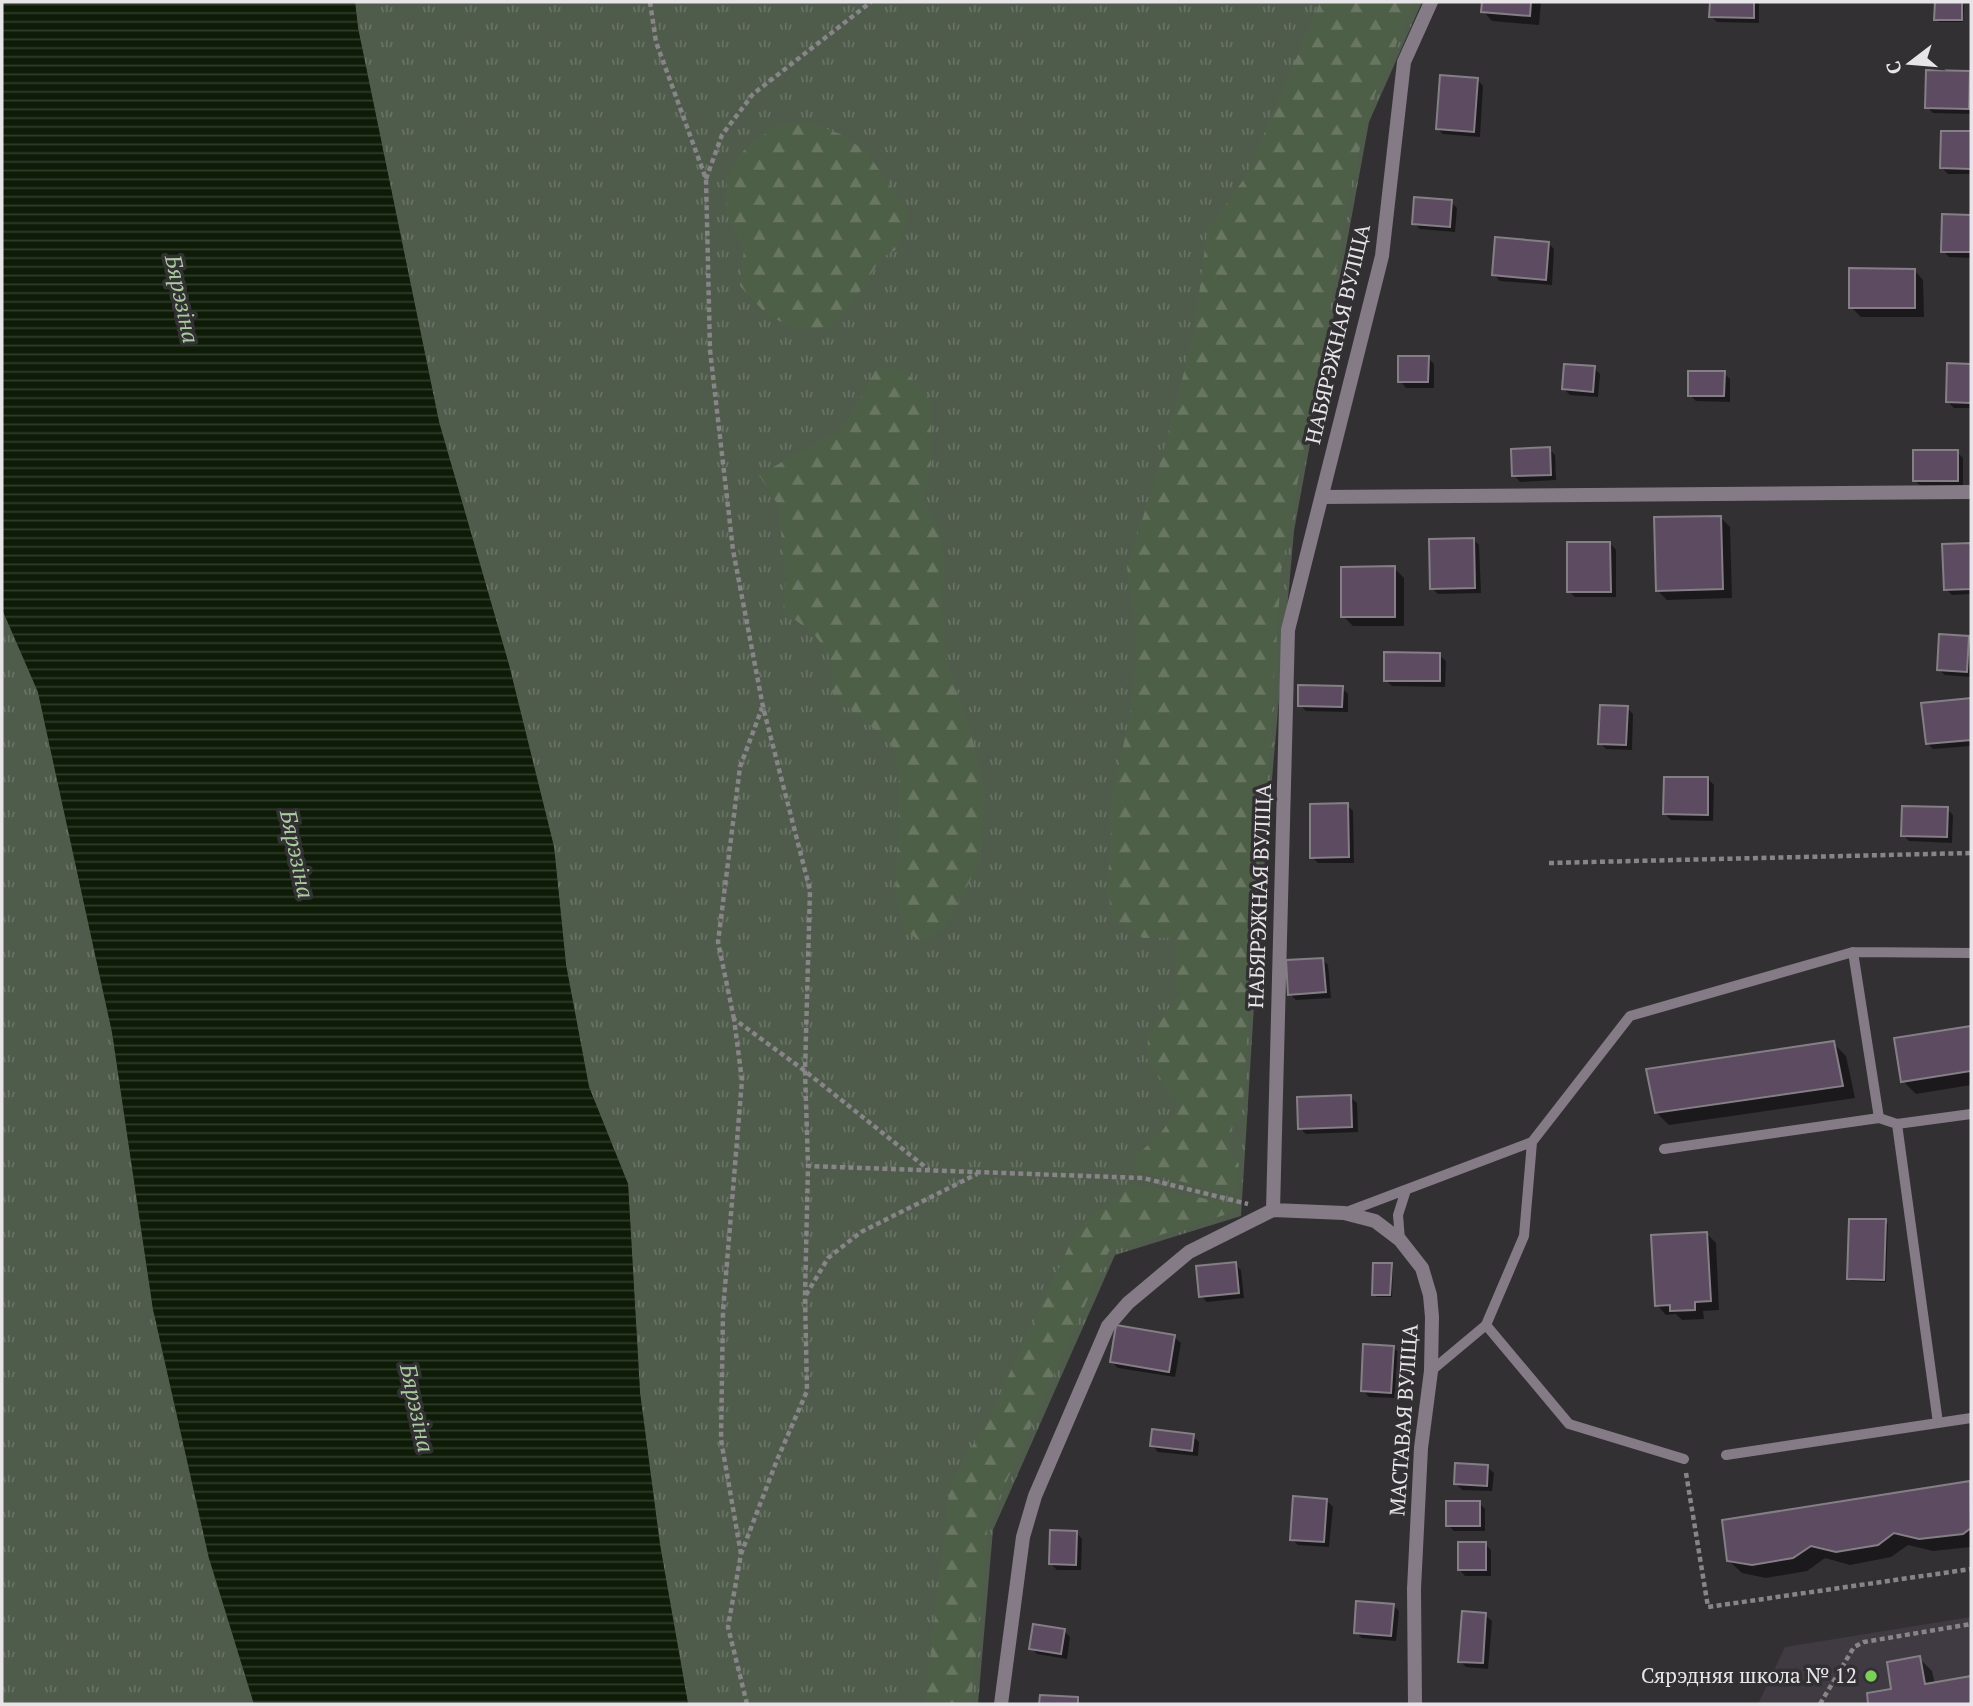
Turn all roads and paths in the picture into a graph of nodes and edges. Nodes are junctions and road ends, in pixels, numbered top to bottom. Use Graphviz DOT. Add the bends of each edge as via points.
graph roads {
  1 [pos="650,2"];
  2 [pos="871,2"];
  3 [pos="1431,2"];
  4 [pos="706,179"];
  5 [pos="1971,492"];
  6 [pos="1322,497"];
  7 [pos="763,707"];
  8 [pos="1971,853"];
  9 [pos="1549,863"];
  10 [pos="1853,952"];
  11 [pos="1971,953"];
  12 [pos="734,1019"];
  13 [pos="804,1071"];
  14 [pos="1971,1114"];
  15 [pos="1879,1118"];
  16 [pos="1897,1124"];
  17 [pos="1532,1142"];
  18 [pos="1664,1149"];
  19 [pos="808,1166"];
  20 [pos="930,1170"];
  21 [pos="980,1172"];
  22 [pos="1406,1190"];
  23 [pos="1273,1210"];
  24 [pos="1344,1213"];
  25 [pos="1400,1240"];
  26 [pos="805,1296"];
  27 [pos="1486,1325"];
  28 [pos="1431,1371"];
  29 [pos="1971,1418"];
  30 [pos="1938,1423"];
  31 [pos="1726,1455"];
  32 [pos="1684,1459"];
  33 [pos="741,1554"];
  34 [pos="1971,1569"];
  35 [pos="1971,1625"];
  36 [pos="747,1704"];
  37 [pos="1001,1704"];
  38 [pos="1415,1704"];
  39 [pos="1820,1704"];
  1 -- 4 [label="path" via="656,43"];
  2 -- 4 [label="path" via="753,94 722,135"];
  3 -- 6 [label="street, НАБЯРЭЖНАЯ ВУЛІЦА" via="1404,62 1382,256"];
  4 -- 7 [label="path" via="710,350 733,550"];
  5 -- 6 [label="street"];
  6 -- 23 [label="street, НАБЯРЭЖНАЯ ВУЛІЦА" via="1289,630"];
  7 -- 12 [label="path" via="740,768 718,942"];
  7 -- 13 [label="path" via="810,890"];
  8 -- 9 [label="path"];
  10 -- 11 [label="lane"];
  10 -- 15 [label="lane"];
  10 -- 17 [label="lane" via="1630,1016"];
  12 -- 13 [label="path"];
  12 -- 33 [label="path" via="742,1080 723,1311 721,1440"];
  13 -- 19 [label="path"];
  13 -- 20 [label="path"];
  14 -- 16 [label="lane"];
  15 -- 16 [label="lane"];
  15 -- 18 [label="lane"];
  16 -- 30 [label="lane"];
  17 -- 22 [label="lane"];
  17 -- 27 [label="lane" via="1524,1237"];
  19 -- 20 [label="path"];
  19 -- 26 [label="path"];
  20 -- 21 [label="path"];
  21 -- 23 [label="path" via="1143,1178"];
  21 -- 26 [label="path" via="861,1232 828,1258"];
  22 -- 24 [label="lane"];
  22 -- 25 [label="lane" via="1398,1215"];
  23 -- 24 [label="street, МАСТАВАЯ ВУЛІЦА"];
  23 -- 37 [label="street" via="1189,1252 1108,1326 1035,1496 1023,1537"];
  24 -- 25 [label="street, МАСТАВАЯ ВУЛІЦА" via="1375,1221"];
  25 -- 28 [label="street, МАСТАВАЯ ВУЛІЦА" via="1422,1268 1430,1295"];
  26 -- 33 [label="path" via="807,1391"];
  27 -- 28 [label="lane"];
  27 -- 32 [label="lane" via="1569,1424"];
  28 -- 38 [label="street, МАСТАВАЯ ВУЛІЦА" via="1421,1448 1414,1590"];
  29 -- 30 [label="lane"];
  30 -- 31 [label="lane"];
  32 -- 34 [label="path" via="1708,1607"];
  33 -- 36 [label="path" via="728,1627"];
  35 -- 39 [label="path" via="1854,1647"];
}
